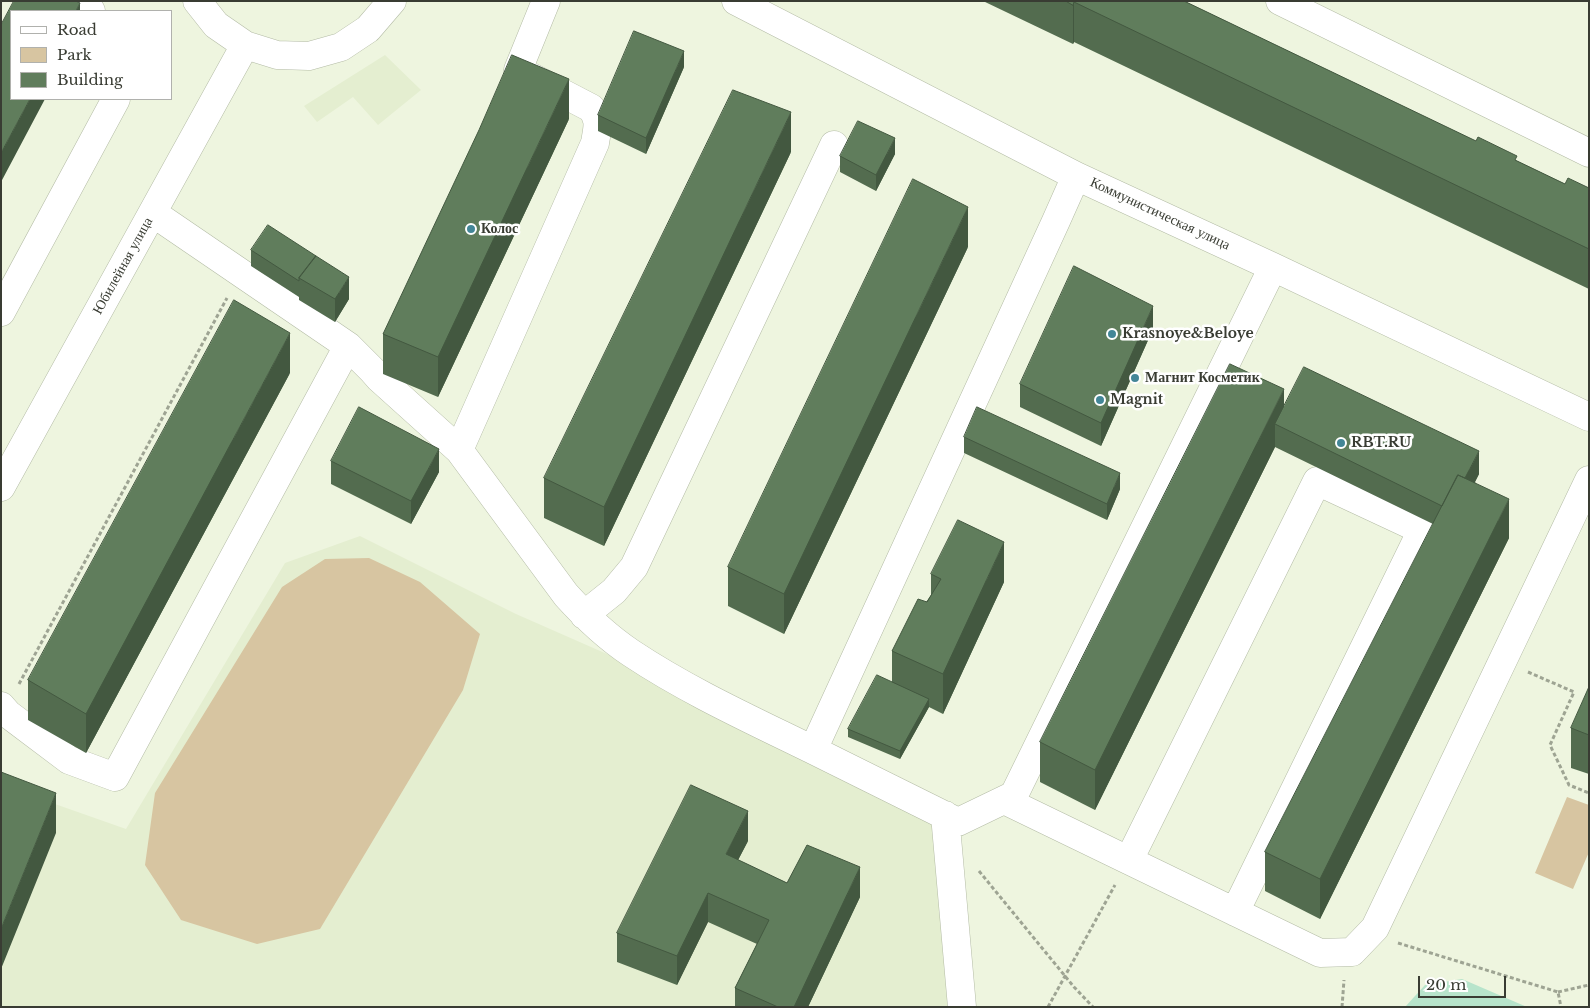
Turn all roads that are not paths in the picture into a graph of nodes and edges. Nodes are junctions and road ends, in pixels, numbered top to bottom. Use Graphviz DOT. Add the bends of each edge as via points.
graph roads {
  1 [pos="79,1"];
  2 [pos="197,1"];
  3 [pos="392,1"];
  4 [pos="546,1"];
  5 [pos="736,1"];
  6 [pos="1280,1"];
  7 [pos="90,10"];
  8 [pos="245,45"];
  9 [pos="115,100"];
  10 [pos="834,145"];
  11 [pos="1589,153"];
  12 [pos="1076,176"];
  13 [pos="153,213"];
  14 [pos="1273,267"];
  15 [pos="1,312"];
  16 [pos="385,343"];
  17 [pos="348,346"];
  18 [pos="372,370"];
  19 [pos="1589,416"];
  20 [pos="459,450"];
  21 [pos="1589,480"];
  22 [pos="1,487"];
  23 [pos="584,615"];
  24 [pos="3,708"];
  25 [pos="813,750"];
  26 [pos="1004,800"];
  27 [pos="945,815"];
  28 [pos="1128,860"];
  29 [pos="1235,912"];
  30 [pos="962,1007"];
  1 -- 7 [label="street"];
  2 -- 8 [label="street" via="216,26"];
  3 -- 8 [label="street" via="368,29 341,47 310,56 277,55"];
  4 -- 20 [label="street" via="514,79 591,108 597,115 595,143"];
  5 -- 12 [label="street, Коммунистическая улица"];
  6 -- 11 [label="street"];
  8 -- 13 [label="street, Юбилейная улица"];
  9 -- 15 [label="street"];
  10 -- 23 [label="street" via="634,567 614,591"];
  12 -- 14 [label="street, Коммунистическая улица"];
  12 -- 25 [label="street"];
  13 -- 17 [label="street"];
  13 -- 22 [label="street, Юбилейная улица"];
  14 -- 19 [label="street, Коммунистическая улица"];
  14 -- 26 [label="street" via="1014,796"];
  16 -- 18 [label="street"];
  17 -- 18 [label="street"];
  17 -- 24 [label="street" via="115,777 69,760"];
  18 -- 20 [label="street"];
  20 -- 23 [label="street"];
  21 -- 29 [label="street" via="1375,928 1352,952 1320,953"];
  23 -- 25 [label="street" via="631,652 692,689"];
  25 -- 27 [label="street"];
  26 -- 27 [label="street" via="958,822"];
  26 -- 28 [label="street"];
  27 -- 30 [label="street"];
  28 -- 29 [label="street"];
  28 -- 29 [label="street" via="1317,481 1422,530"];
}
